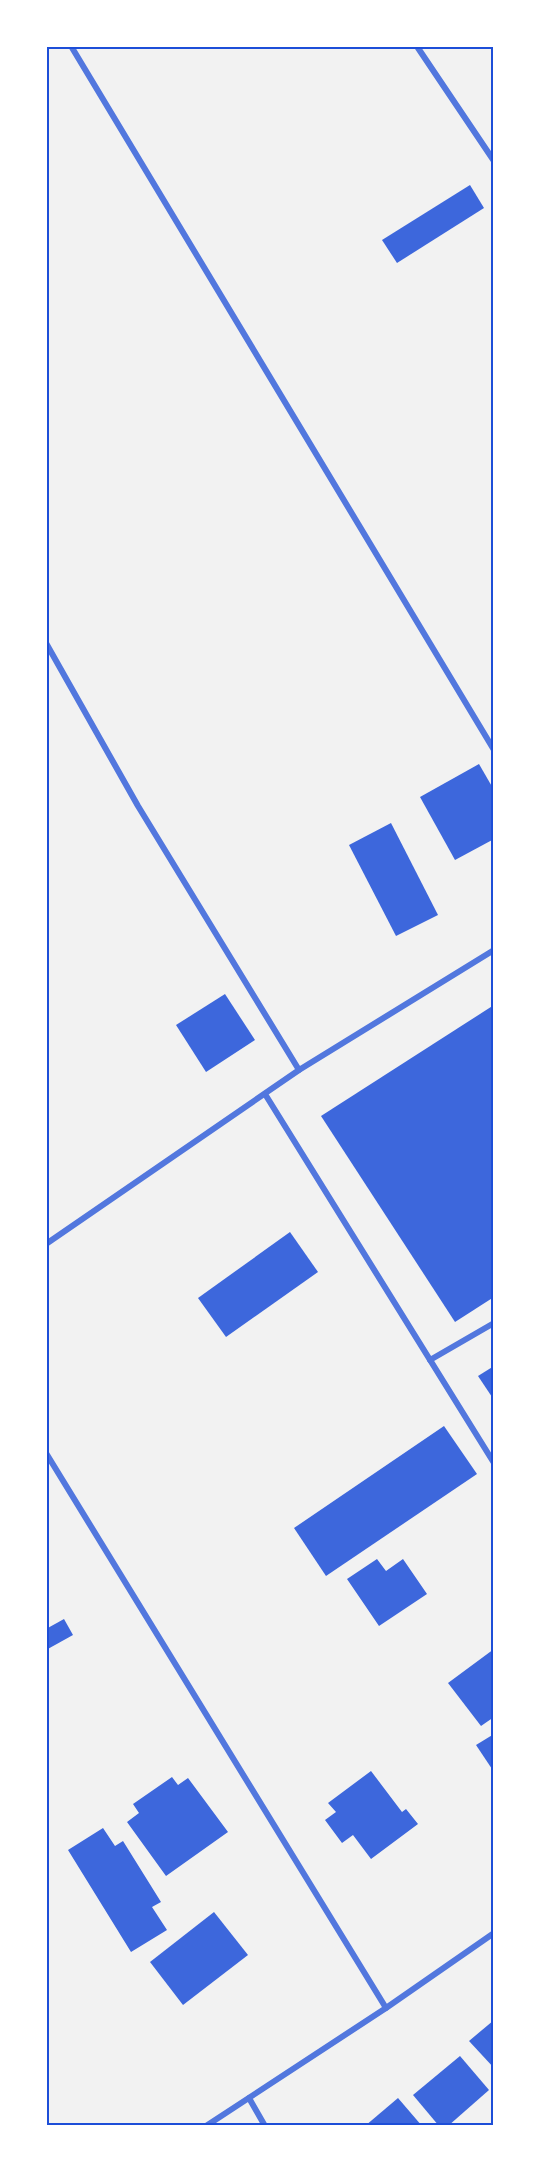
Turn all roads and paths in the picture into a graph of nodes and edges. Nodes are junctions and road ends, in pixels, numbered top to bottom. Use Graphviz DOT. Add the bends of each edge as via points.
graph roads {
  1 [pos="71,46"];
  2 [pos="418,48"];
  3 [pos="494,161"];
  4 [pos="46,643"];
  5 [pos="494,750"];
  6 [pos="494,950"];
  7 [pos="299,1070"];
  8 [pos="265,1094"];
  9 [pos="46,1244"];
  10 [pos="494,1323"];
  11 [pos="430,1360"];
  12 [pos="46,1453"];
  13 [pos="494,1463"];
  14 [pos="494,1933"];
  15 [pos="386,2008"];
  16 [pos="249,2097"];
  17 [pos="206,2126"];
  18 [pos="266,2126"];
  1 -- 5 [label="street"];
  2 -- 3 [label="street"];
  4 -- 7 [label="street" via="138,806"];
  6 -- 7 [label="street"];
  7 -- 8 [label="street"];
  8 -- 9 [label="street"];
  8 -- 11 [label="street"];
  10 -- 11 [label="street"];
  11 -- 13 [label="street"];
  12 -- 15 [label="street"];
  14 -- 15 [label="street"];
  15 -- 16 [label="street"];
  16 -- 17 [label="street"];
  16 -- 18 [label="street"];
}
